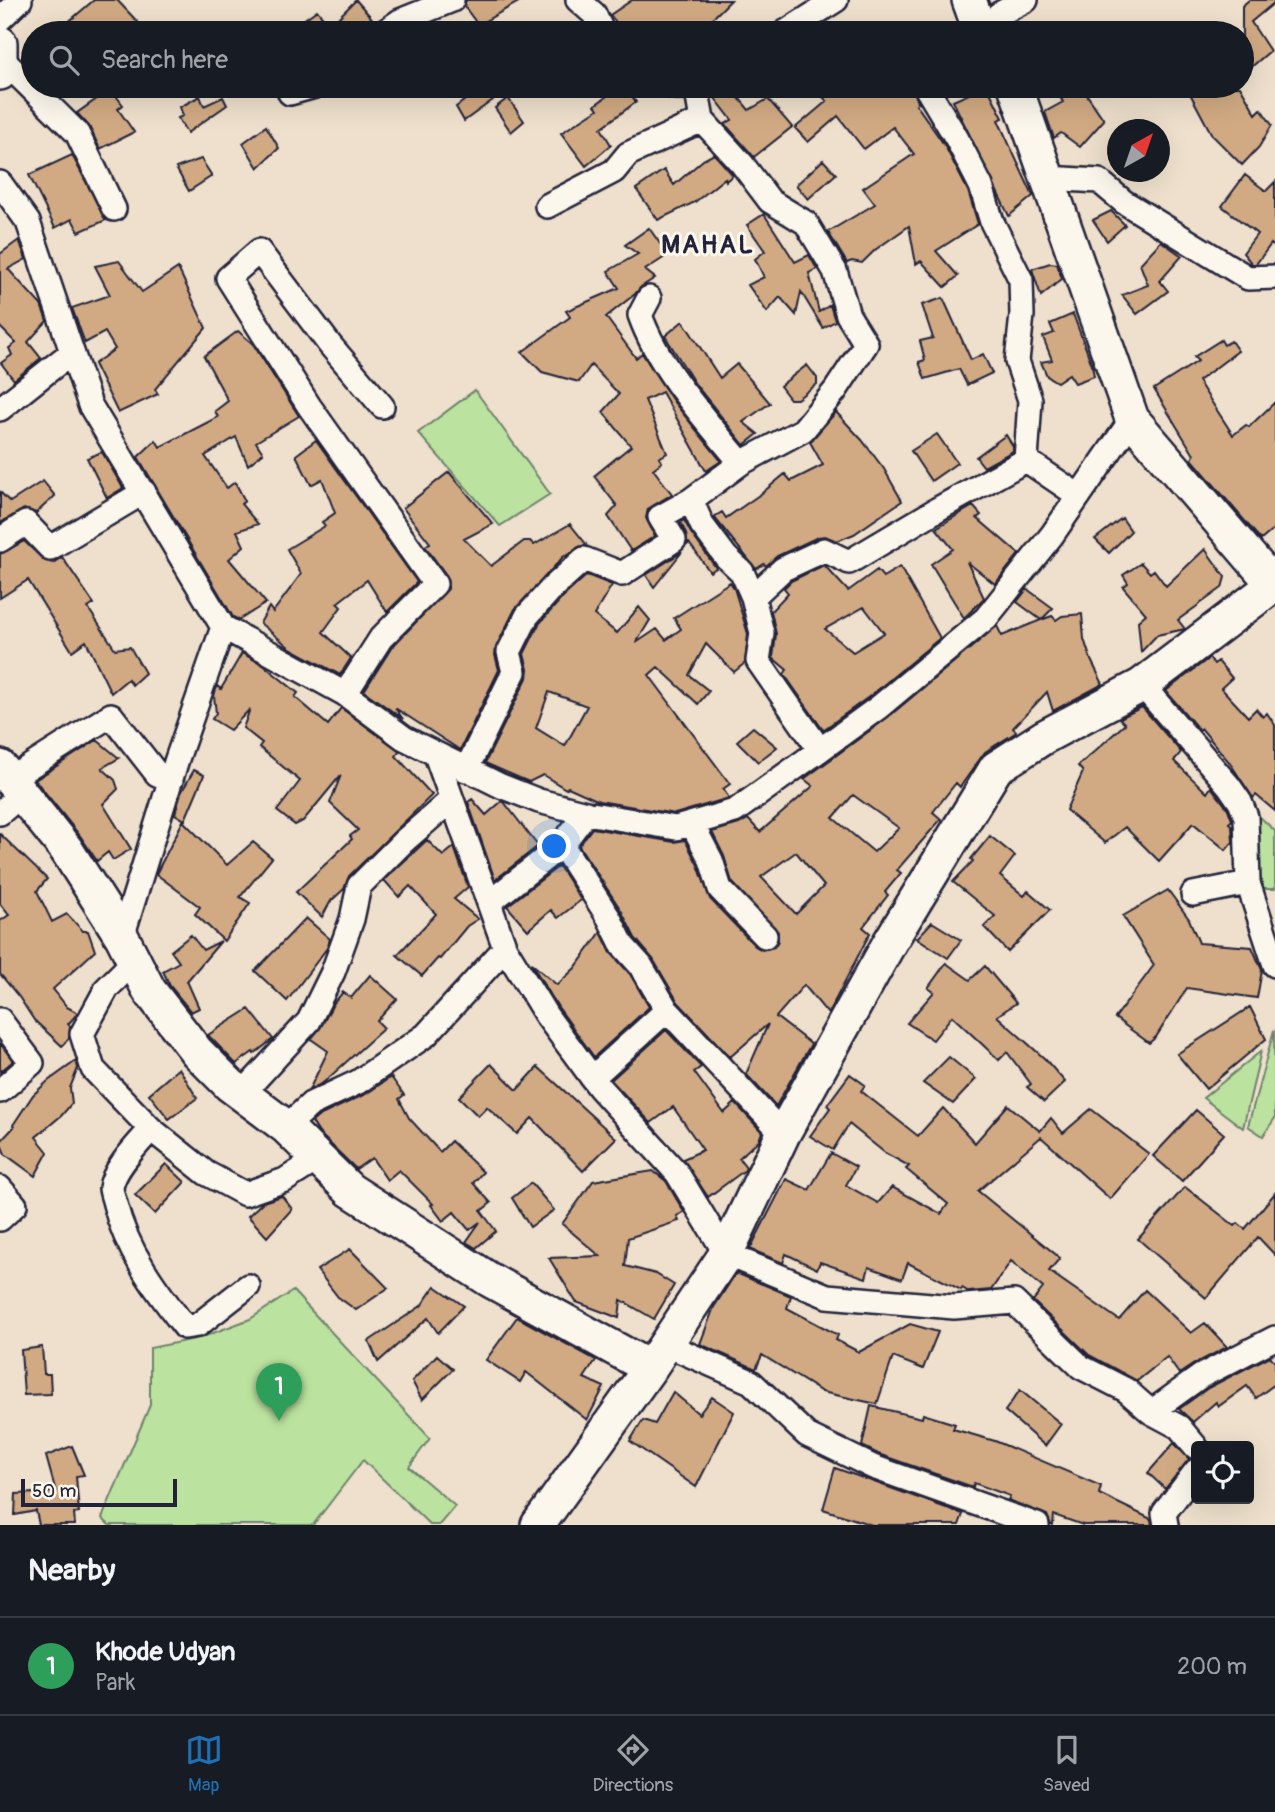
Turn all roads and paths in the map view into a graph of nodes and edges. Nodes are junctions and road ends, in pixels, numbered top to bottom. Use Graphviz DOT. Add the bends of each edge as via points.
graph roads {
  1 [pos="20,0"];
  2 [pos="452,0"];
  3 [pos="578,0"];
  4 [pos="836,0"];
  5 [pos="969,0"];
  6 [pos="1026,0"];
  7 [pos="0,19"];
  8 [pos="399,21"];
  9 [pos="597,21"];
  10 [pos="803,21"];
  11 [pos="977,21"];
  12 [pos="995,21"];
  13 [pos="1,58"];
  14 [pos="21,78"];
  15 [pos="42,98"];
  16 [pos="697,98"];
  17 [pos="932,98"];
  18 [pos="1019,98"];
  19 [pos="702,120"];
  20 [pos="1047,178"];
  21 [pos="0,183"];
  22 [pos="547,206"];
  23 [pos="114,209"];
  24 [pos="1275,277"];
  25 [pos="649,298"];
  26 [pos="72,352"];
  27 [pos="382,406"];
  28 [pos="0,409"];
  29 [pos="1132,419"];
  30 [pos="1026,460"];
  31 [pos="741,463"];
  32 [pos="144,492"];
  33 [pos="1079,496"];
  34 [pos="691,500"];
  35 [pos="0,540"];
  36 [pos="1275,585"];
  37 [pos="753,597"];
  38 [pos="223,627"];
  39 [pos="1142,685"];
  40 [pos="345,694"];
  41 [pos="820,750"];
  42 [pos="436,755"];
  43 [pos="466,770"];
  44 [pos="171,780"];
  45 [pos="8,788"];
  46 [pos="452,800"];
  47 [pos="586,814"];
  48 [pos="692,824"];
  49 [pos="562,845"];
  50 [pos="1248,883"];
  51 [pos="1193,894"];
  52 [pos="490,902"];
  53 [pos="765,936"];
  54 [pos="505,948"];
  55 [pos="128,949"];
  56 [pos="1275,965"];
  57 [pos="667,1010"];
  58 [pos="0,1020"];
  59 [pos="592,1078"];
  60 [pos="0,1091"];
  61 [pos="242,1094"];
  62 [pos="286,1127"];
  63 [pos="150,1129"];
  64 [pos="783,1134"];
  65 [pos="318,1159"];
  66 [pos="0,1188"];
  67 [pos="0,1219"];
  68 [pos="726,1254"];
  69 [pos="248,1286"];
  70 [pos="1275,1338"];
  71 [pos="657,1356"];
  72 [pos="1151,1412"];
  73 [pos="1191,1441"];
  74 [pos="1191,1478"];
  75 [pos="538,1525"];
  76 [pos="1037,1525"];
  77 [pos="1166,1525"];
  1 -- 7 [label="street"];
  2 -- 8 [label="street"];
  3 -- 9 [label="street"];
  4 -- 10 [label="street"];
  5 -- 11 [label="street"];
  6 -- 12 [label="street" via="999,14"];
  13 -- 14 [label="street"];
  15 -- 23 [label="street" via="77,133"];
  16 -- 19 [label="street"];
  17 -- 30 [label="street" via="981,186 992,222 1021,280 1017,361 1030,400"];
  18 -- 20 [label="street"];
  19 -- 22 [label="street" via="628,153 614,171"];
  19 -- 31 [label="street" via="770,201 806,223 835,271 848,315 866,344 803,430"];
  20 -- 24 [label="street" via="1099,181 1124,202 1248,278"];
  20 -- 29 [label="street"];
  21 -- 26 [label="street" via="28,222"];
  25 -- 31 [label="street" via="640,315 647,335 692,404"];
  26 -- 28 [label="street"];
  26 -- 32 [label="street" via="90,405"];
  27 -- 40 [label="street" via="259,251 228,278 309,407 435,584 381,638"];
  29 -- 33 [label="street"];
  29 -- 36 [label="street"];
  30 -- 33 [label="street"];
  30 -- 37 [label="street" via="849,562 824,551 783,569"];
  31 -- 34 [label="street"];
  32 -- 35 [label="street" via="50,548 26,523"];
  32 -- 38 [label="street"];
  33 -- 41 [label="street" via="986,618"];
  34 -- 37 [label="street" via="702,526 742,572"];
  34 -- 43 [label="street" via="660,517 674,540 622,574 583,559 527,616 509,652 514,672"];
  36 -- 39 [label="street"];
  37 -- 41 [label="street" via="762,633 758,661"];
  38 -- 40 [label="street"];
  38 -- 44 [label="street"];
  39 -- 50 [label="street" via="1240,802 1246,817"];
  39 -- 64 [label="street" via="996,768 890,942"];
  40 -- 42 [label="street" via="404,738"];
  41 -- 48 [label="street" via="735,811"];
  42 -- 43 [label="street"];
  42 -- 46 [label="street"];
  43 -- 47 [label="street" via="539,802"];
  44 -- 45 [label="street" via="158,774 111,715"];
  44 -- 55 [label="street"];
  45 -- 55 [label="street" via="66,849"];
  46 -- 52 [label="street"];
  46 -- 61 [label="street" via="359,886 333,972 309,1021"];
  47 -- 48 [label="street" via="676,828"];
  47 -- 49 [label="street"];
  48 -- 53 [label="street" via="720,889"];
  49 -- 52 [label="street"];
  49 -- 57 [label="street"];
  50 -- 51 [label="street"];
  50 -- 56 [label="street"];
  52 -- 54 [label="street"];
  54 -- 59 [label="street"];
  54 -- 62 [label="street" via="426,1034 358,1082 311,1104"];
  55 -- 61 [label="street" via="149,990 197,1052"];
  55 -- 63 [label="street" via="82,1034 93,1069"];
  57 -- 59 [label="street"];
  57 -- 64 [label="street"];
  58 -- 60 [label="street" via="32,1063"];
  59 -- 68 [label="street" via="677,1173"];
  61 -- 62 [label="street"];
  62 -- 65 [label="street"];
  63 -- 65 [label="street" via="206,1172 245,1194 285,1180"];
  63 -- 69 [label="street" via="120,1168 111,1188 130,1247 185,1327 198,1325"];
  64 -- 68 [label="street"];
  65 -- 71 [label="street" via="350,1190 490,1280"];
  66 -- 67 [label="street" via="15,1205"];
  68 -- 71 [label="street"];
  68 -- 72 [label="street" via="827,1296 954,1307 1014,1302 1081,1367 1126,1390"];
  70 -- 72 [label="street" via="1201,1376"];
  71 -- 75 [label="street"];
  71 -- 76 [label="street" via="751,1381 807,1435 873,1467"];
  72 -- 73 [label="street" via="1179,1427"];
  74 -- 77 [label="street" via="1164,1513"];
}
